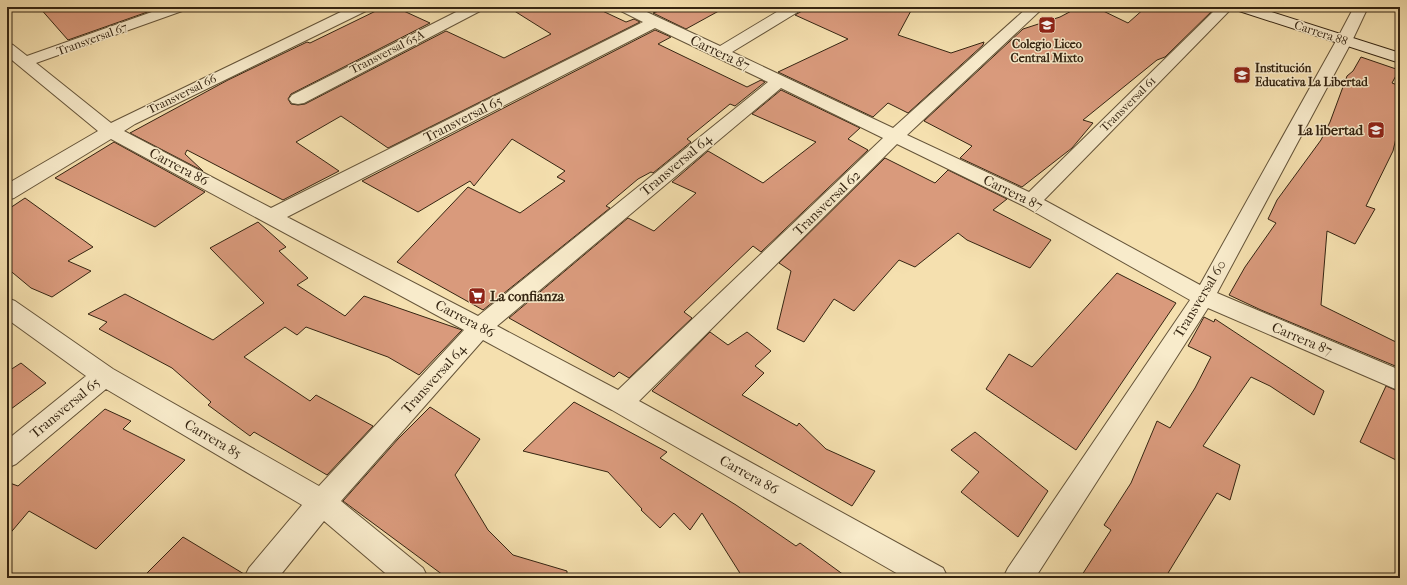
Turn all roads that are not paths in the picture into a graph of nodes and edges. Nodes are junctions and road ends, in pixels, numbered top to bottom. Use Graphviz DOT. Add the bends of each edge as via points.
graph roads {
  1 [pos="180,7"];
  2 [pos="363,7"];
  3 [pos="477,7"];
  4 [pos="624,7"];
  5 [pos="796,7"];
  6 [pos="1037,7"];
  7 [pos="1226,7"];
  8 [pos="1241,7"];
  9 [pos="1361,7"];
  10 [pos="655,22"];
  11 [pos="1344,41"];
  12 [pos="7,48"];
  13 [pos="720,53"];
  14 [pos="1400,58"];
  15 [pos="25,62"];
  16 [pos="779,81"];
  17 [pos="298,99"];
  18 [pos="110,131"];
  19 [pos="895,136"];
  20 [pos="7,193"];
  21 [pos="1031,201"];
  22 [pos="272,216"];
  23 [pos="1204,297"];
  24 [pos="7,308"];
  25 [pos="481,327"];
  26 [pos="104,376"];
  27 [pos="1400,381"];
  28 [pos="621,403"];
  29 [pos="7,456"];
  30 [pos="322,502"];
  31 [pos="259,578"];
  32 [pos="413,578"];
  33 [pos="933,578"];
  34 [pos="1018,578"];
  1 -- 15 [label="street, Transversal 67"];
  2 -- 18 [label="street, Transversal 66" via="136,116"];
  3 -- 17 [label="street, Transversal 65A"];
  4 -- 10 [label="street, Carrera 87"];
  5 -- 13 [label="street"];
  6 -- 19 [label="street, Transversal 62"];
  7 -- 21 [label="street, Transversal 61"];
  8 -- 11 [label="street, Carrera 88"];
  9 -- 11 [label="street, Transversal 60"];
  10 -- 13 [label="street, Carrera 87"];
  10 -- 22 [label="street, Transversal 65"];
  11 -- 14 [label="street, Carrera 88"];
  11 -- 23 [label="street, Transversal 60"];
  12 -- 15 [label="street, Carrera 86"];
  13 -- 16 [label="street, Carrera 87"];
  15 -- 18 [label="street, Carrera 86"];
  16 -- 19 [label="street, Carrera 87"];
  16 -- 25 [label="street, Transversal 64"];
  18 -- 20 [label="street, Transversal 66"];
  18 -- 22 [label="street, Carrera 86"];
  19 -- 21 [label="street, Carrera 87"];
  19 -- 28 [label="street, Transversal 62"];
  21 -- 23 [label="street, Carrera 87"];
  22 -- 25 [label="street, Carrera 86"];
  23 -- 27 [label="street, Carrera 87"];
  23 -- 34 [label="street, Transversal 60"];
  24 -- 26 [label="street, Carrera 85"];
  25 -- 28 [label="street, Carrera 86"];
  25 -- 30 [label="street, Transversal 64"];
  26 -- 29 [label="street, Transversal 65"];
  26 -- 30 [label="street, Carrera 85"];
  28 -- 33 [label="street, Carrera 86"];
  30 -- 31 [label="street, Transversal 64"];
  30 -- 32 [label="street, Carrera 85"];
}
